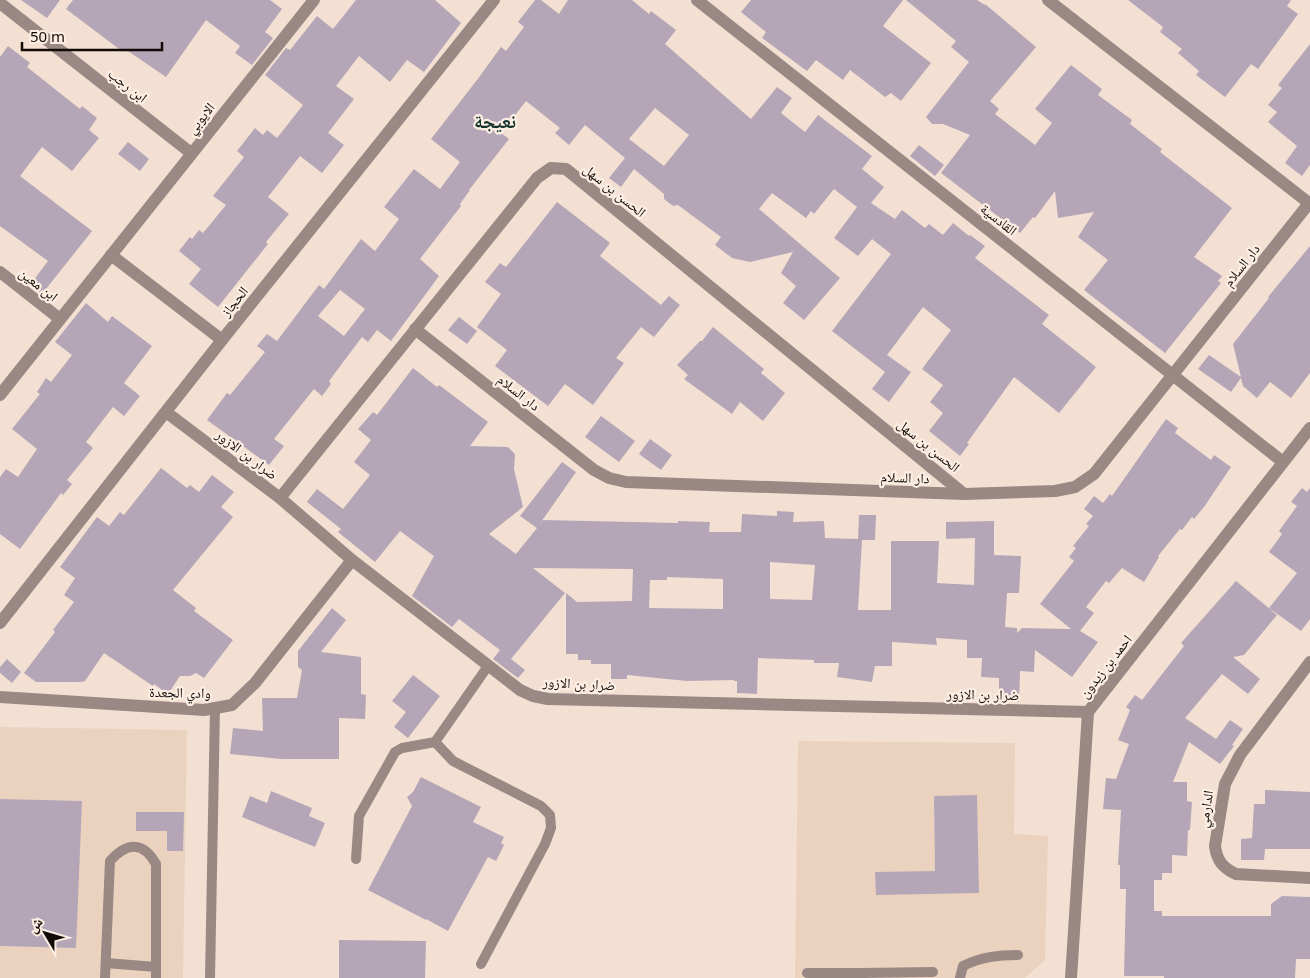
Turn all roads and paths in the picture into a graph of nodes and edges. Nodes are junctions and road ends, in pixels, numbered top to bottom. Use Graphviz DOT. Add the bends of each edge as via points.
graph roads {
  1 [pos="314,0"];
  2 [pos="494,0"];
  3 [pos="697,0"];
  4 [pos="1048,0"];
  5 [pos="0,3"];
  6 [pos="191,153"];
  7 [pos="1309,202"];
  8 [pos="110,255"];
  9 [pos="0,272"];
  10 [pos="60,319"];
  11 [pos="416,330"];
  12 [pos="222,340"];
  13 [pos="1173,374"];
  14 [pos="0,395"];
  15 [pos="166,412"];
  16 [pos="1310,428"];
  17 [pos="1283,462"];
  18 [pos="964,494"];
  19 [pos="280,498"];
  20 [pos="352,560"];
  21 [pos="0,624"];
  22 [pos="1310,662"];
  23 [pos="488,666"];
  24 [pos="0,697"];
  25 [pos="214,708"];
  26 [pos="1088,712"];
  27 [pos="435,742"];
  28 [pos="356,859"];
  29 [pos="1310,878"];
  30 [pos="1018,955"];
  31 [pos="106,963"];
  32 [pos="481,964"];
  33 [pos="156,967"];
  34 [pos="933,972"];
  35 [pos="807,973"];
  36 [pos="862,975"];
  37 [pos="105,978"];
  38 [pos="156,978"];
  39 [pos="210,978"];
  40 [pos="960,978"];
  41 [pos="1071,978"];
  1 -- 6 [label="street, الايوبي"];
  2 -- 12 [label="street, الحجاز"];
  3 -- 13 [label="street, القادسية"];
  4 -- 7 [label="street, دار السلام"];
  5 -- 6 [label="street, ابن رجب"];
  6 -- 8 [label="street, الايوبي"];
  7 -- 13 [label="street, دار السلام"];
  8 -- 10 [label="street, الايوبي"];
  8 -- 12 [label="street"];
  9 -- 10 [label="street, ابن معين"];
  10 -- 14 [label="street, الايوبي"];
  11 -- 18 [label="street, دار السلام" via="594,470 609,478 626,482"];
  11 -- 18 [label="street, الحسن بن سهل" via="537,178 551,168 566,169"];
  11 -- 19 [label="street, الحسن بن سهل"];
  12 -- 15 [label="street, الحجاز"];
  13 -- 17 [label="street, القادسية"];
  13 -- 18 [label="street, دار السلام" via="1094,474 1075,487 1055,492"];
  15 -- 19 [label="street, ضرار بن الازور"];
  15 -- 21 [label="street, الحجاز"];
  16 -- 17 [label="street, احمد بن زيدون"];
  17 -- 26 [label="street, احمد بن زيدون"];
  19 -- 20 [label="street, ضرار بن الازور"];
  20 -- 23 [label="street, ضرار بن الازور"];
  20 -- 25 [label="street, وادي الجعدة" via="255,683 232,704"];
  22 -- 29 [label="street, الدارمي" via="1240,755 1224,784 1215,846 1221,864 1236,874"];
  23 -- 26 [label="street, ضرار بن الازور" via="520,690 548,699"];
  23 -- 27 [label="lane"];
  24 -- 25 [label="street, وادي الجعدة" via="204,710"];
  25 -- 39 [label="lane"];
  26 -- 41 [label="street, احمد بن زيدون"];
  27 -- 28 [label="lane" via="395,752 359,816"];
  27 -- 32 [label="lane" via="454,761 541,806 550,815 545,844"];
  30 -- 40 [label="lane" via="994,955 975,960 963,966"];
  31 -- 33 [label="lane"];
  31 -- 33 [label="lane" via="110,861 120,850 132,846 150,854 156,864"];
  31 -- 37 [label="lane"];
  33 -- 38 [label="lane"];
  34 -- 36 [label="lane"];
  35 -- 36 [label="lane"];
}
